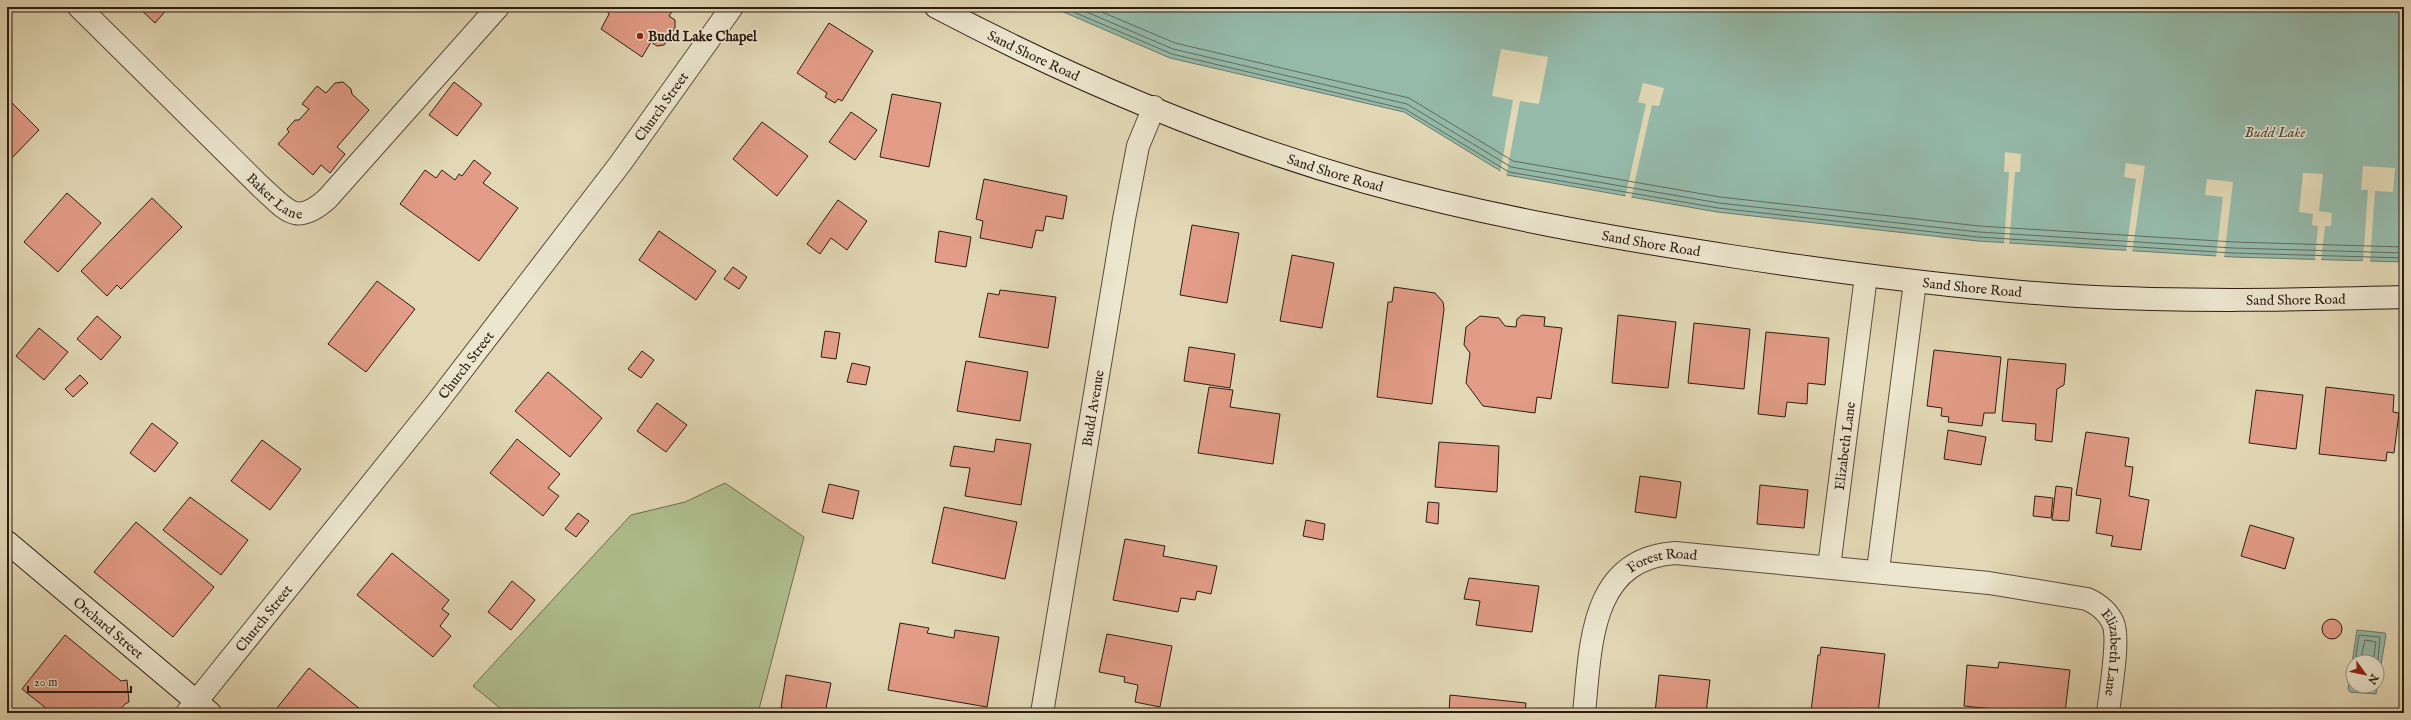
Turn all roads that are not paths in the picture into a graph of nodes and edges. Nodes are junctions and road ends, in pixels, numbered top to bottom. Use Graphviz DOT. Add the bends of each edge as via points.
graph roads {
  1 [pos="79,7"];
  2 [pos="498,7"];
  3 [pos="732,7"];
  4 [pos="936,7"];
  5 [pos="1154,107"];
  6 [pos="1866,276"];
  7 [pos="1915,282"];
  8 [pos="2404,296"];
  9 [pos="7,542"];
  10 [pos="1829,567"];
  11 [pos="1878,570"];
  12 [pos="198,709"];
  13 [pos="1042,713"];
  14 [pos="1584,713"];
  15 [pos="2108,713"];
  1 -- 2 [label="street, Baker Lane" via="260,186 286,208 300,214 313,211 327,199"];
  3 -- 12 [label="street, Church Street" via="620,164"];
  4 -- 5 [label="street, Sand Shore Road" via="1045,61"];
  5 -- 6 [label="street, Sand Shore Road" via="1234,139 1364,182 1472,208 1620,238"];
  5 -- 13 [label="street, Budd Avenue" via="1138,146 1124,219"];
  6 -- 7 [label="street, Sand Shore Road"];
  6 -- 10 [label="street, Elizabeth Lane"];
  7 -- 8 [label="street, Sand Shore Road" via="2075,296 2152,299"];
  7 -- 11 [label="street"];
  9 -- 12 [label="street, Orchard Street"];
  10 -- 11 [label="street, Elizabeth Lane"];
  10 -- 14 [label="street, Forest Road" via="1675,553 1641,559 1617,579 1604,598 1596,619"];
  11 -- 15 [label="street, Elizabeth Lane" via="2072,594 2094,602 2108,614 2115,630"];
}
